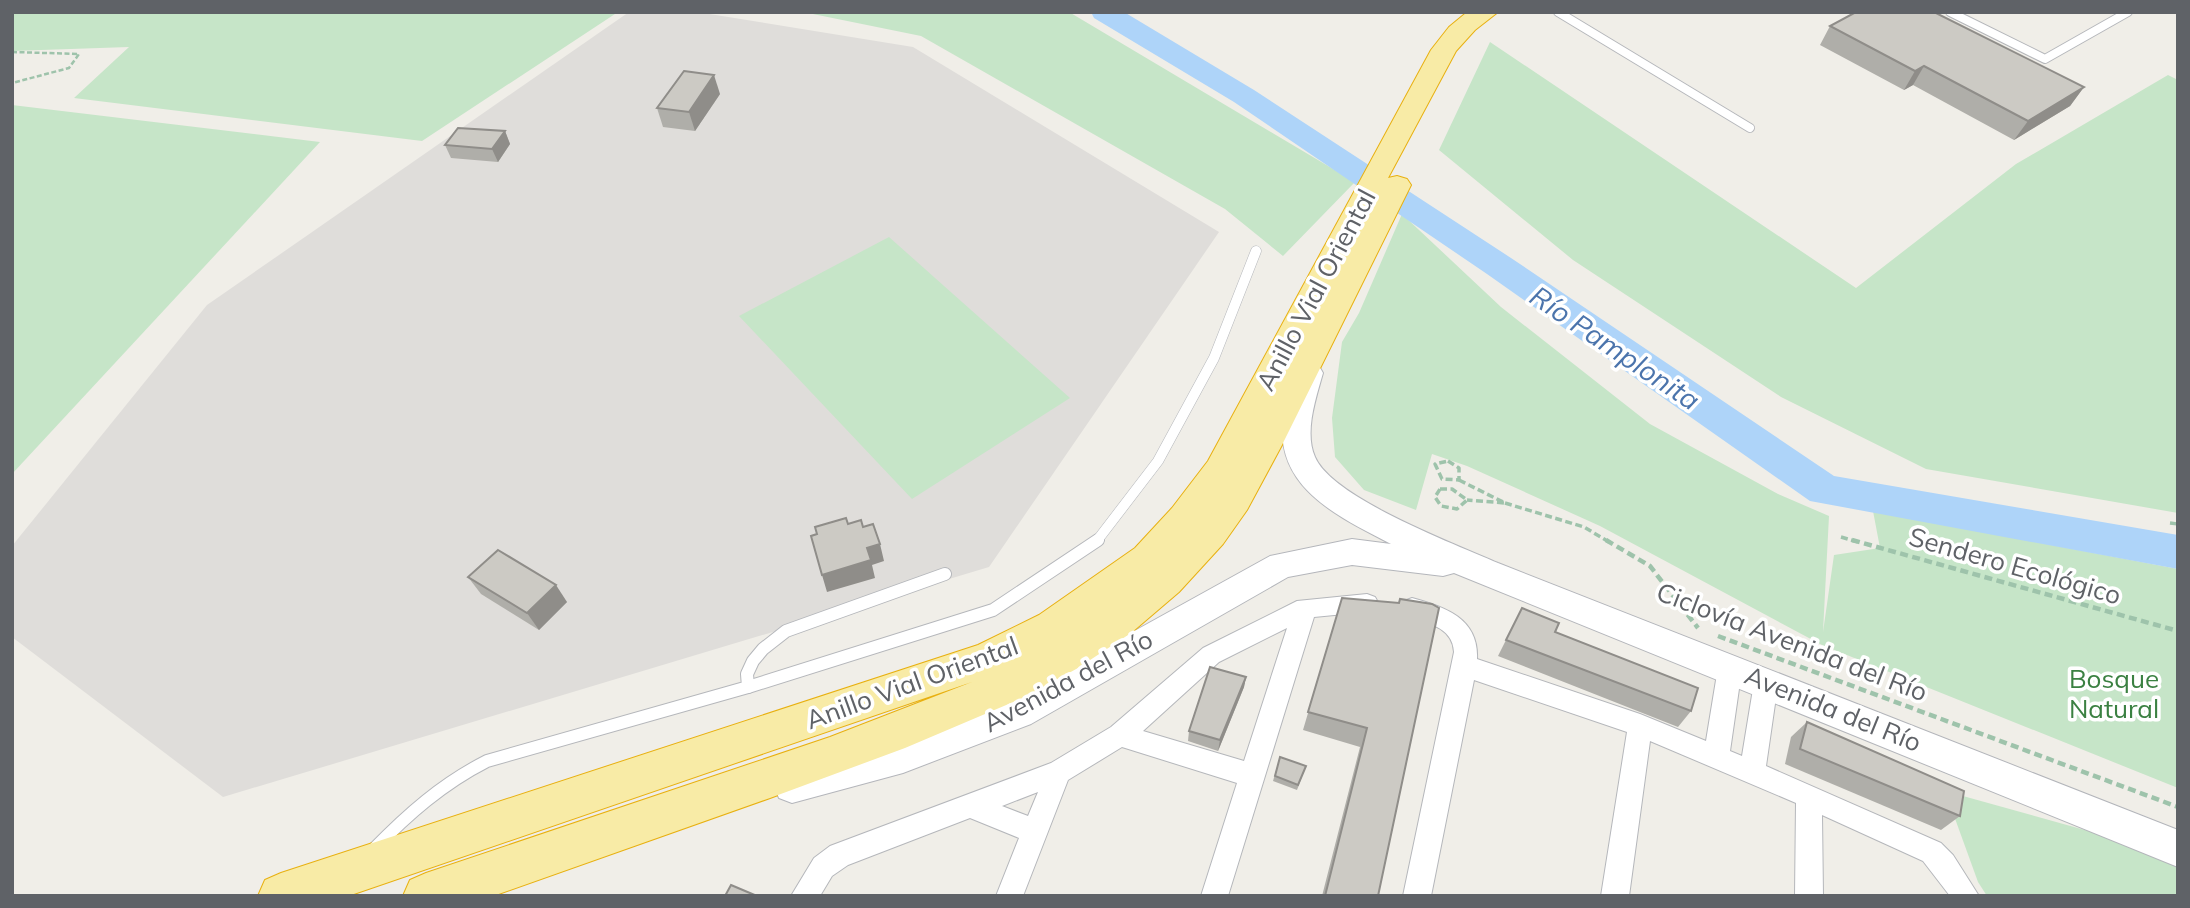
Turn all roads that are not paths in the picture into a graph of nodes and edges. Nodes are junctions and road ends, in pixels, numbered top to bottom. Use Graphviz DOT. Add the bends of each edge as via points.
graph roads {
  1 [pos="1512,12"];
  2 [pos="1558,12"];
  3 [pos="1950,12"];
  4 [pos="2128,12"];
  5 [pos="1479,13"];
  6 [pos="1437,82"];
  7 [pos="1750,128"];
  8 [pos="1256,251"];
  9 [pos="1310,338"];
  10 [pos="1487,573"];
  11 [pos="945,574"];
  12 [pos="1305,608"];
  13 [pos="1465,666"];
  14 [pos="1730,668"];
  15 [pos="1766,683"];
  16 [pos="748,687"];
  17 [pos="1640,725"];
  18 [pos="1120,735"];
  19 [pos="1716,757"];
  20 [pos="1059,772"];
  21 [pos="1752,772"];
  22 [pos="1252,776"];
  23 [pos="1809,796"];
  24 [pos="970,806"];
  25 [pos="1035,832"];
  26 [pos="603,837"];
  27 [pos="2178,849"];
  28 [pos="350,873"];
  29 [pos="281,896"];
  30 [pos="426,896"];
  31 [pos="804,896"];
  32 [pos="1009,896"];
  33 [pos="1214,896"];
  34 [pos="1417,896"];
  35 [pos="1615,896"];
  36 [pos="1809,896"];
  37 [pos="1966,896"];
  1 -- 6 [label="highway, Anillo Vial Oriental" via="1478,35"];
  2 -- 7 [label="lane"];
  3 -- 4 [label="lane" via="2045,60"];
  5 -- 6 [label="highway, Anillo Vial Oriental" via="1448,42"];
  6 -- 9 [label="highway, Anillo Vial Oriental"];
  8 -- 16 [label="lane" via="1196,393 1158,461 1097,541 993,610"];
  9 -- 10 [label="main road, Avenida del Río" via="1295,424 1300,460 1326,492 1375,522"];
  9 -- 26 [label="highway, Anillo Vial Oriental" via="1247,480 1210,532 1173,575 1086,646 1007,688 929,721"];
  9 -- 28 [label="highway, Anillo Vial Oriental" via="1185,518 1147,559 1053,627 989,659 917,686"];
  10 -- 14 [label="main road, Avenida del Río"];
  10 -- 26 [label="main road, Avenida del Río" via="1422,559 1352,552 1282,565 1019,713 903,756"];
  11 -- 16 [label="lane" via="786,631 753,661"];
  12 -- 13 [label="street" via="1394,603 1430,613 1465,640"];
  12 -- 18 [label="street" via="1211,655"];
  12 -- 22 [label="street"];
  13 -- 17 [label="street"];
  13 -- 34 [label="street"];
  14 -- 15 [label="main road, Avenida del Río"];
  14 -- 19 [label="street"];
  15 -- 21 [label="street"];
  15 -- 27 [label="main road, Avenida del Río"];
  16 -- 28 [label="lane" via="487,761 424,798"];
  17 -- 19 [label="street"];
  17 -- 35 [label="street"];
  18 -- 20 [label="street"];
  18 -- 22 [label="street"];
  19 -- 21 [label="street"];
  20 -- 24 [label="street"];
  20 -- 25 [label="street"];
  21 -- 23 [label="street"];
  22 -- 33 [label="street"];
  23 -- 36 [label="street"];
  23 -- 37 [label="street" via="1932,852"];
  24 -- 25 [label="street"];
  24 -- 31 [label="street" via="839,855 823,867"];
  25 -- 32 [label="street"];
  26 -- 30 [label="highway, Anillo Vial Oriental"];
  28 -- 29 [label="highway, Anillo Vial Oriental"];
}
